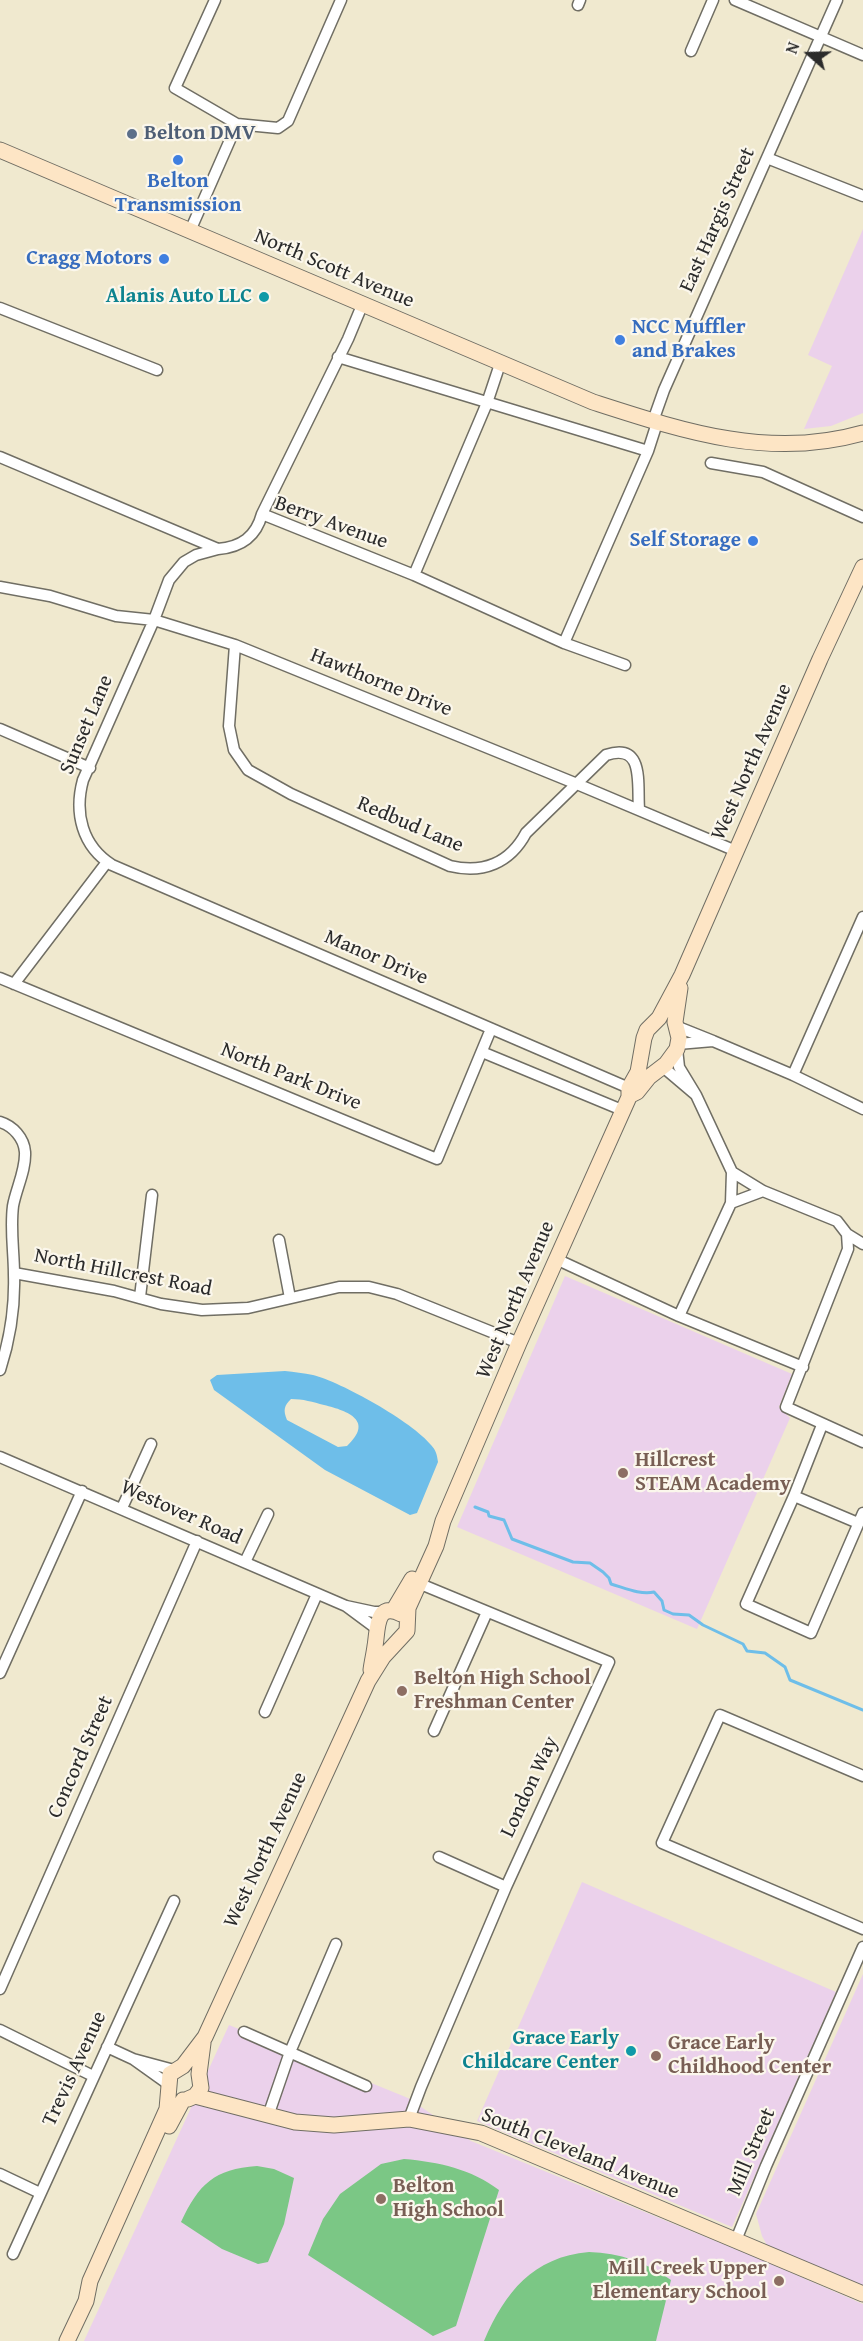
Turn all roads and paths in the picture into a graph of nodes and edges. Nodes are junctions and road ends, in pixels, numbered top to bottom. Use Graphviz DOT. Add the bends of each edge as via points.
graph roads {
  1 [pos="215,0"];
  2 [pos="341,0"];
  3 [pos="712,0"];
  4 [pos="735,0"];
  5 [pos="837,0"];
  6 [pos="821,35"];
  7 [pos="691,51"];
  8 [pos="863,55"];
  9 [pos="237,124"];
  10 [pos="0,150"];
  11 [pos="767,158"];
  12 [pos="863,196"];
  13 [pos="190,231"];
  14 [pos="363,303"];
  15 [pos="0,308"];
  16 [pos="338,357"];
  17 [pos="500,364"];
  18 [pos="157,370"];
  19 [pos="487,403"];
  20 [pos="655,422"];
  21 [pos="863,433"];
  22 [pos="648,451"];
  23 [pos="0,456"];
  24 [pos="711,463"];
  25 [pos="262,514"];
  26 [pos="863,517"];
  27 [pos="218,549"];
  28 [pos="863,567"];
  29 [pos="414,575"];
  30 [pos="0,587"];
  31 [pos="154,620"];
  32 [pos="564,643"];
  33 [pos="235,645"];
  34 [pos="625,665"];
  35 [pos="0,729"];
  36 [pos="90,768"];
  37 [pos="577,784"];
  38 [pos="639,809"];
  39 [pos="736,851"];
  40 [pos="107,862"];
  41 [pos="863,917"];
  42 [pos="682,975"];
  43 [pos="0,978"];
  44 [pos="14,984"];
  45 [pos="659,1018"];
  46 [pos="676,1024"];
  47 [pos="491,1029"];
  48 [pos="713,1041"];
  49 [pos="677,1047"];
  50 [pos="482,1052"];
  51 [pos="641,1059"];
  52 [pos="661,1068"];
  53 [pos="793,1075"];
  54 [pos="696,1095"];
  55 [pos="627,1098"];
  56 [pos="863,1109"];
  57 [pos="0,1122"];
  58 [pos="732,1172"];
  59 [pos="763,1191"];
  60 [pos="152,1196"];
  61 [pos="731,1203"];
  62 [pos="847,1234"];
  63 [pos="279,1240"];
  64 [pos="863,1244"];
  65 [pos="555,1260"];
  66 [pos="14,1273"];
  67 [pos="140,1297"];
  68 [pos="290,1298"];
  69 [pos="678,1316"];
  70 [pos="519,1343"];
  71 [pos="802,1367"];
  72 [pos="0,1370"];
  73 [pos="822,1425"];
  74 [pos="863,1442"];
  75 [pos="151,1444"];
  76 [pos="0,1457"];
  77 [pos="82,1491"];
  78 [pos="794,1496"];
  79 [pos="122,1508"];
  80 [pos="268,1514"];
  81 [pos="861,1518"];
  82 [pos="443,1521"];
  83 [pos="197,1540"];
  84 [pos="245,1562"];
  85 [pos="418,1583"];
  86 [pos="317,1593"];
  87 [pos="346,1606"];
  88 [pos="390,1611"];
  89 [pos="487,1612"];
  90 [pos="407,1621"];
  91 [pos="377,1629"];
  92 [pos="398,1642"];
  93 [pos="0,1673"];
  94 [pos="368,1681"];
  95 [pos="265,1712"];
  96 [pos="434,1731"];
  97 [pos="863,1776"];
  98 [pos="439,1857"];
  99 [pos="506,1887"];
  100 [pos="174,1901"];
  101 [pos="863,1929"];
  102 [pos="336,1944"];
  103 [pos="863,1947"];
  104 [pos="0,1989"];
  105 [pos="0,2030"];
  106 [pos="244,2032"];
  107 [pos="107,2047"];
  108 [pos="290,2052"];
  109 [pos="93,2076"];
  110 [pos="184,2083"];
  111 [pos="366,2086"];
  112 [pos="268,2116"];
  113 [pos="409,2119"];
  114 [pos="0,2175"];
  115 [pos="40,2193"];
  116 [pos="736,2240"];
  117 [pos="13,2254"];
  118 [pos="863,2294"];
  119 [pos="67,2341"];
  1 -- 9 [label="street" via="175,88"];
  2 -- 9 [label="street" via="288,121 278,128"];
  3 -- 7 [label="street"];
  4 -- 6 [label="street"];
  5 -- 6 [label="street, East Hargis Street"];
  6 -- 8 [label="street"];
  6 -- 11 [label="street, East Hargis Street"];
  9 -- 13 [label="street"];
  10 -- 13 [label="main road, North Scott Avenue"];
  11 -- 12 [label="street"];
  11 -- 20 [label="street, East Hargis Street" via="664,390"];
  13 -- 14 [label="main road, North Scott Avenue"];
  14 -- 16 [label="street"];
  14 -- 17 [label="main road, North Scott Avenue"];
  15 -- 18 [label="street"];
  16 -- 19 [label="street"];
  16 -- 25 [label="street"];
  17 -- 19 [label="street"];
  17 -- 20 [label="main road, North Scott Avenue"];
  19 -- 22 [label="street"];
  19 -- 29 [label="street"];
  20 -- 21 [label="main road, North Scott Avenue" via="765,445 830,441"];
  20 -- 22 [label="street, East Hargis Street"];
  22 -- 32 [label="street, East Hargis Street"];
  23 -- 27 [label="street"];
  24 -- 26 [label="street" via="763,472"];
  25 -- 27 [label="street, Berry Avenue" via="248,540"];
  25 -- 29 [label="street, Berry Avenue"];
  27 -- 31 [label="street, Sunset Lane" via="196,555 176,570 163,591"];
  28 -- 39 [label="main road, West North Avenue"];
  29 -- 32 [label="street, Berry Avenue"];
  30 -- 31 [label="street, Hawthorne Drive" via="50,596 116,616"];
  31 -- 33 [label="street, Hawthorne Drive"];
  31 -- 36 [label="street, Sunset Lane"];
  32 -- 34 [label="street, Berry Avenue"];
  33 -- 37 [label="street, Hawthorne Drive"];
  33 -- 37 [label="street, Redbud Lane" via="229,726 234,750 248,770 291,794 450,866 483,868 505,859"];
  35 -- 36 [label="street"];
  36 -- 40 [label="street, Sunset Lane" via="80,792 80,818 87,839"];
  37 -- 38 [label="street, Hawthorne Drive"];
  37 -- 38 [label="street, Redbud Lane" via="606,755 627,753 636,762"];
  38 -- 39 [label="street, Hawthorne Drive"];
  39 -- 42 [label="main road, West North Avenue"];
  40 -- 44 [label="street"];
  40 -- 47 [label="street, Manor Drive"];
  41 -- 53 [label="street"];
  42 -- 45 [label="main road, West North Avenue"];
  42 -- 46 [label="main road, West North Avenue"];
  43 -- 44 [label="street, North Park Drive"];
  44 -- 50 [label="street, North Park Drive" via="437,1159"];
  45 -- 46 [label="main road"];
  45 -- 51 [label="main road, West North Avenue" via="647,1030"];
  46 -- 48 [label="street"];
  46 -- 49 [label="main road, West North Avenue"];
  47 -- 50 [label="street, North Park Drive"];
  47 -- 55 [label="street, Manor Drive"];
  48 -- 49 [label="street"];
  48 -- 53 [label="street"];
  49 -- 52 [label="main road, West North Avenue"];
  49 -- 54 [label="street" via="679,1067"];
  50 -- 55 [label="street"];
  51 -- 52 [label="main road" via="649,1067"];
  51 -- 55 [label="main road, West North Avenue"];
  52 -- 54 [label="street"];
  52 -- 55 [label="main road, West North Avenue"];
  53 -- 56 [label="street"];
  54 -- 58 [label="street"];
  55 -- 65 [label="main road, West North Avenue"];
  57 -- 66 [label="street, North Hillcrest Road" via="19,1136 25,1153 13,1213"];
  58 -- 59 [label="street"];
  58 -- 61 [label="street"];
  59 -- 61 [label="street"];
  59 -- 62 [label="street" via="837,1221"];
  60 -- 67 [label="street"];
  61 -- 69 [label="street"];
  62 -- 64 [label="street"];
  62 -- 71 [label="street" via="848,1250"];
  63 -- 68 [label="street"];
  65 -- 69 [label="street"];
  65 -- 70 [label="main road, West North Avenue"];
  66 -- 67 [label="street, North Hillcrest Road"];
  66 -- 72 [label="street" via="10,1330"];
  67 -- 68 [label="street, North Hillcrest Road" via="202,1310 248,1308"];
  68 -- 70 [label="street, North Hillcrest Road" via="339,1287 369,1287 397,1294"];
  69 -- 71 [label="street"];
  70 -- 82 [label="main road, West North Avenue"];
  71 -- 73 [label="street" via="786,1407"];
  73 -- 74 [label="street"];
  73 -- 78 [label="street"];
  75 -- 79 [label="street"];
  76 -- 77 [label="street, Westover Road"];
  77 -- 79 [label="street, Westover Road"];
  77 -- 93 [label="street"];
  78 -- 81 [label="street"];
  78 -- 81 [label="street" via="746,1604 811,1633"];
  79 -- 83 [label="street, Westover Road"];
  80 -- 84 [label="street"];
  82 -- 85 [label="main road, West North Avenue"];
  82 -- 88 [label="main road, West North Avenue"];
  83 -- 84 [label="street, Westover Road"];
  83 -- 104 [label="street, Concord Street"];
  84 -- 86 [label="street, Westover Road"];
  85 -- 89 [label="street, London Way"];
  85 -- 90 [label="main road, West North Avenue"];
  86 -- 87 [label="street, Westover Road"];
  86 -- 95 [label="street"];
  87 -- 88 [label="street, Westover Road"];
  87 -- 91 [label="street, Westover Road"];
  88 -- 90 [label="main road" via="402,1614"];
  88 -- 91 [label="main road, West North Avenue" via="378,1621"];
  89 -- 96 [label="street"];
  89 -- 99 [label="street, London Way" via="609,1662"];
  90 -- 92 [label="main road, West North Avenue" via="405,1636"];
  91 -- 92 [label="main road" via="382,1639"];
  91 -- 94 [label="main road, West North Avenue"];
  92 -- 94 [label="main road, West North Avenue"];
  94 -- 110 [label="main road, West North Avenue"];
  97 -- 101 [label="street" via="720,1714 662,1843"];
  98 -- 99 [label="street"];
  99 -- 113 [label="street, London Way"];
  100 -- 107 [label="street, Trevis Avenue"];
  102 -- 108 [label="street"];
  103 -- 116 [label="street, Mill Street"];
  105 -- 109 [label="street"];
  106 -- 108 [label="street"];
  107 -- 109 [label="street, Trevis Avenue"];
  107 -- 110 [label="street"];
  108 -- 111 [label="street"];
  108 -- 112 [label="street"];
  109 -- 115 [label="street, Trevis Avenue"];
  110 -- 112 [label="main road, South Cleveland Avenue"];
  110 -- 119 [label="main road, West North Avenue" via="97,2286"];
  112 -- 113 [label="main road, South Cleveland Avenue" via="334,2125"];
  113 -- 116 [label="main road, South Cleveland Avenue" via="481,2133"];
  114 -- 115 [label="street"];
  115 -- 117 [label="street, Trevis Avenue"];
  116 -- 118 [label="main road, South Cleveland Avenue"];
}
